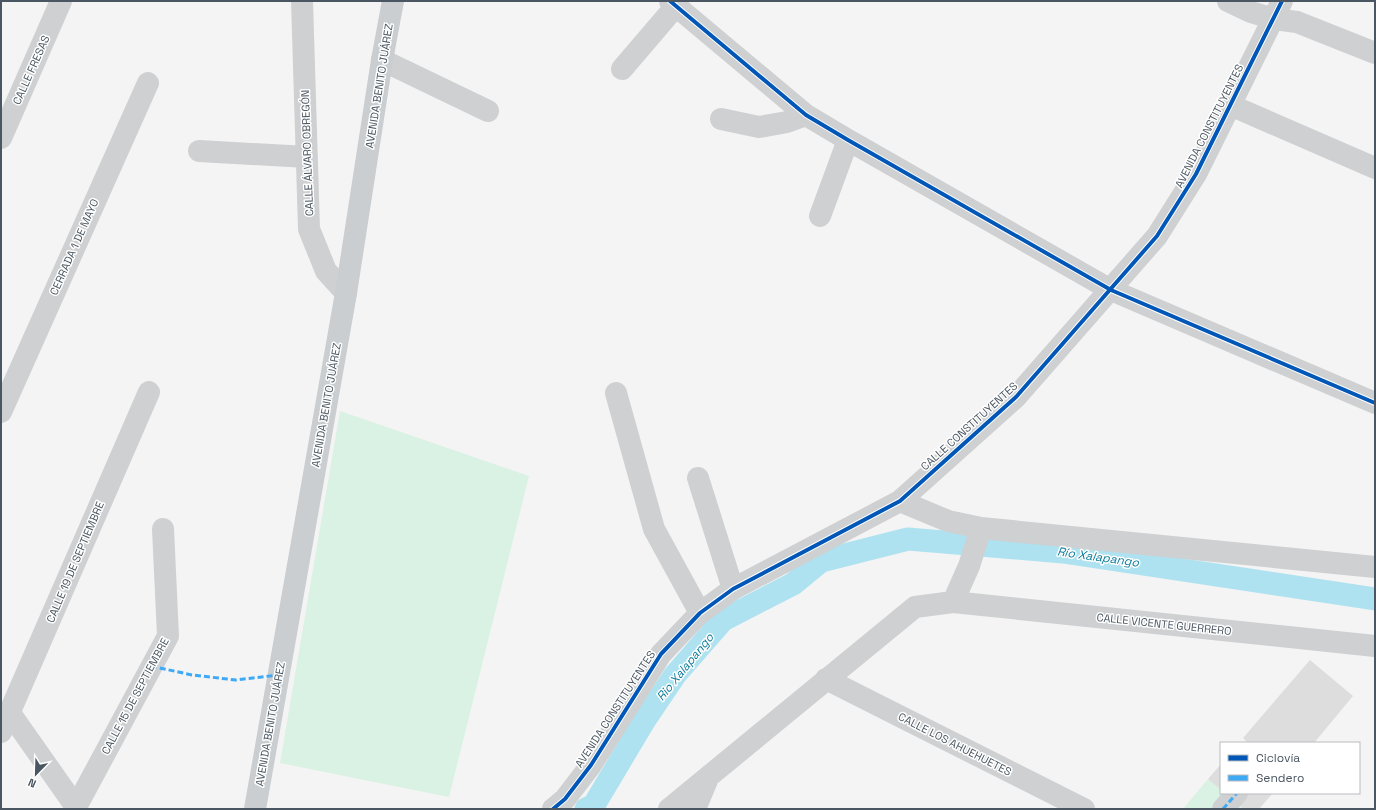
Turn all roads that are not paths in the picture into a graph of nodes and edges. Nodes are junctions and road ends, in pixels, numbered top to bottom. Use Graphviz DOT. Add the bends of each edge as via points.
graph roads {
  1 [pos="61,1"];
  2 [pos="302,1"];
  3 [pos="393,1"];
  4 [pos="1228,1"];
  5 [pos="673,4"];
  6 [pos="1278,10"];
  7 [pos="1375,54"];
  8 [pos="382,60"];
  9 [pos="622,69"];
  10 [pos="148,83"];
  11 [pos="1230,105"];
  12 [pos="488,111"];
  13 [pos="806,115"];
  14 [pos="722,120"];
  15 [pos="1,138"];
  16 [pos="848,140"];
  17 [pos="199,151"];
  18 [pos="307,157"];
  19 [pos="1375,168"];
  20 [pos="820,216"];
  21 [pos="1111,290"];
  22 [pos="346,293"];
  23 [pos="149,392"];
  24 [pos="616,393"];
  25 [pos="1375,403"];
  26 [pos="1,412"];
  27 [pos="698,478"];
  28 [pos="900,501"];
  29 [pos="163,529"];
  30 [pos="980,534"];
  31 [pos="1375,567"];
  32 [pos="732,589"];
  33 [pos="953,602"];
  34 [pos="700,614"];
  35 [pos="1375,646"];
  36 [pos="826,679"];
  37 [pos="5,722"];
  38 [pos="709,775"];
  39 [pos="1236,794"];
  40 [pos="75,808"];
  41 [pos="255,809"];
  42 [pos="553,809"];
  43 [pos="669,809"];
  44 [pos="695,809"];
  45 [pos="1084,809"];
  46 [pos="1223,809"];
  1 -- 15 [label="street, CALLE FRESAS"];
  2 -- 18 [label="street, CALLE ÁLVARO OBREGÓN"];
  3 -- 8 [label="main road, AVENIDA BENITO JUÁREZ"];
  4 -- 6 [label="street" via="1251,12"];
  5 -- 9 [label="street"];
  5 -- 13 [label="street"];
  6 -- 7 [label="street" via="1297,22"];
  6 -- 11 [label="street, AVENIDA CONSTITUYENTES"];
  8 -- 12 [label="street"];
  8 -- 22 [label="main road, AVENIDA BENITO JUÁREZ"];
  10 -- 26 [label="street, CERRADA 1 DE MAYO"];
  11 -- 19 [label="street"];
  11 -- 21 [label="street, AVENIDA CONSTITUYENTES" via="1196,174 1158,236"];
  13 -- 14 [label="street" via="787,122 759,127"];
  13 -- 16 [label="street"];
  16 -- 20 [label="street"];
  16 -- 21 [label="street"];
  17 -- 18 [label="street"];
  18 -- 22 [label="street, CALLE ÁLVARO OBREGÓN" via="309,229 326,271"];
  21 -- 25 [label="street"];
  21 -- 28 [label="street, CALLE CONSTITUYENTES" via="1016,397"];
  22 -- 41 [label="main road, AVENIDA BENITO JUÁREZ"];
  23 -- 37 [label="street, CALLE 19 DE SEPTIEMBRE"];
  24 -- 34 [label="street" via="654,529"];
  27 -- 32 [label="street"];
  28 -- 30 [label="street"];
  28 -- 32 [label="street, AVENIDA CONSTITUYENTES"];
  29 -- 40 [label="street, CALLE 15 DE SEPTIEMBRE" via="168,636"];
  30 -- 31 [label="street"];
  30 -- 33 [label="street"];
  32 -- 34 [label="street, AVENIDA CONSTITUYENTES"];
  33 -- 35 [label="street, CALLE VICENTE GUERRERO"];
  33 -- 36 [label="street, CALLE VICENTE GUERRERO" via="915,607"];
  34 -- 42 [label="street, AVENIDA CONSTITUYENTES" via="661,654 591,765 565,800"];
  36 -- 38 [label="street"];
  36 -- 45 [label="street, CALLE LOS AHUEHUETES"];
  37 -- 40 [label="street"];
  38 -- 43 [label="street"];
  38 -- 44 [label="street"];
  39 -- 46 [label="street"];
}
